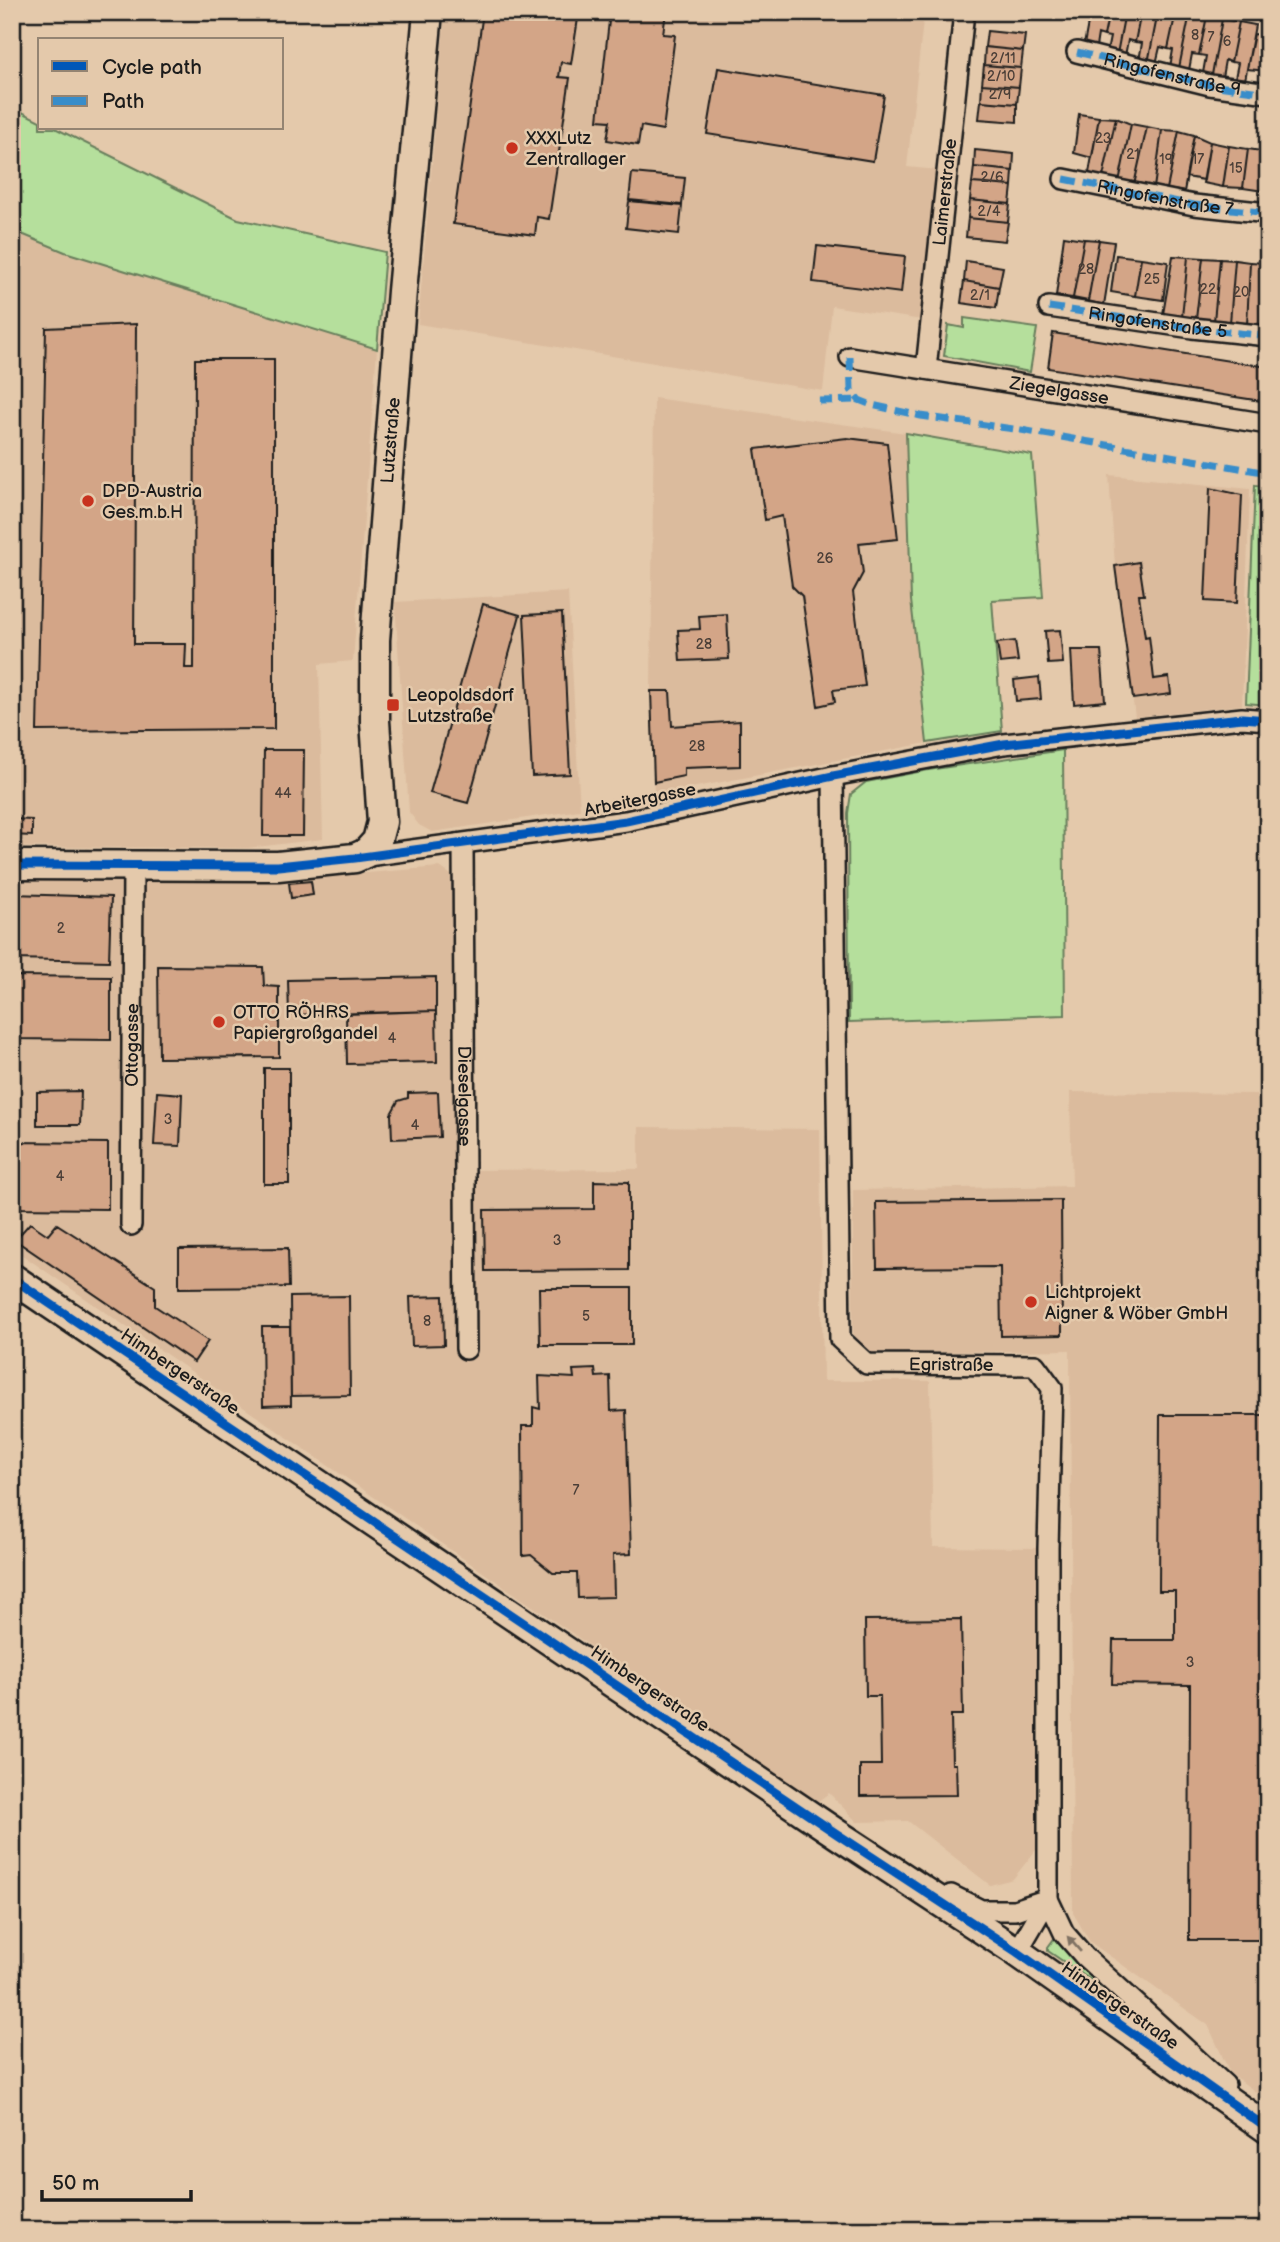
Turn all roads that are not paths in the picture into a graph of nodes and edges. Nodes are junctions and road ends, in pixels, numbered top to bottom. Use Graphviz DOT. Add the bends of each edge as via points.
graph roads {
  1 [pos="428,12"];
  2 [pos="964,12"];
  3 [pos="1077,52"];
  4 [pos="1268,93"];
  5 [pos="1064,179"];
  6 [pos="1268,213"];
  7 [pos="1049,307"];
  8 [pos="1268,336"];
  9 [pos="850,357"];
  10 [pos="926,369"];
  11 [pos="1268,424"];
  12 [pos="1268,720"];
  13 [pos="833,776"];
  14 [pos="463,844"];
  15 [pos="355,858"];
  16 [pos="12,865"];
  17 [pos="133,865"];
  18 [pos="131,1225"];
  19 [pos="12,1278"];
  20 [pos="466,1349"];
  21 [pos="837,1834"];
  22 [pos="1048,1899"];
  23 [pos="1017,1952"];
  24 [pos="1268,2123"];
  25 [pos="1268,2129"];
  1 -- 15 [label="street, Lutzstraße" via="375,640 382,822 377,841"];
  2 -- 10 [label="street, Laimerstraße"];
  3 -- 4 [label="street, Ringofenstraße 9" via="1210,85"];
  5 -- 6 [label="street, Ringofenstraße 7" via="1195,205"];
  7 -- 8 [label="street, Ringofenstraße 5"];
  9 -- 10 [label="street, Ziegelgasse"];
  10 -- 11 [label="street, Ziegelgasse"];
  12 -- 13 [label="street, Arbeitergasse" via="1242,718 1004,744"];
  13 -- 14 [label="street, Arbeitergasse" via="626,821"];
  13 -- 22 [label="street, Egristraße" via="840,1339 867,1364 1035,1365 1052,1388"];
  14 -- 15 [label="street, Arbeitergasse"];
  14 -- 20 [label="street, Dieselgasse"];
  15 -- 17 [label="street, Arbeitergasse" via="278,866"];
  16 -- 17 [label="street, Arbeitergasse"];
  17 -- 18 [label="street, Ottogasse"];
  19 -- 21 [label="street, Himbergerstraße"];
  21 -- 22 [label="street" via="981,1910 1015,1910"];
  21 -- 23 [label="street, Himbergerstraße"];
  22 -- 23 [label="street"];
  24 -- 22 [label="street, one-way" via="1085,1957 1064,1933"];
  23 -- 25 [label="street, Himbergerstraße"];
}
